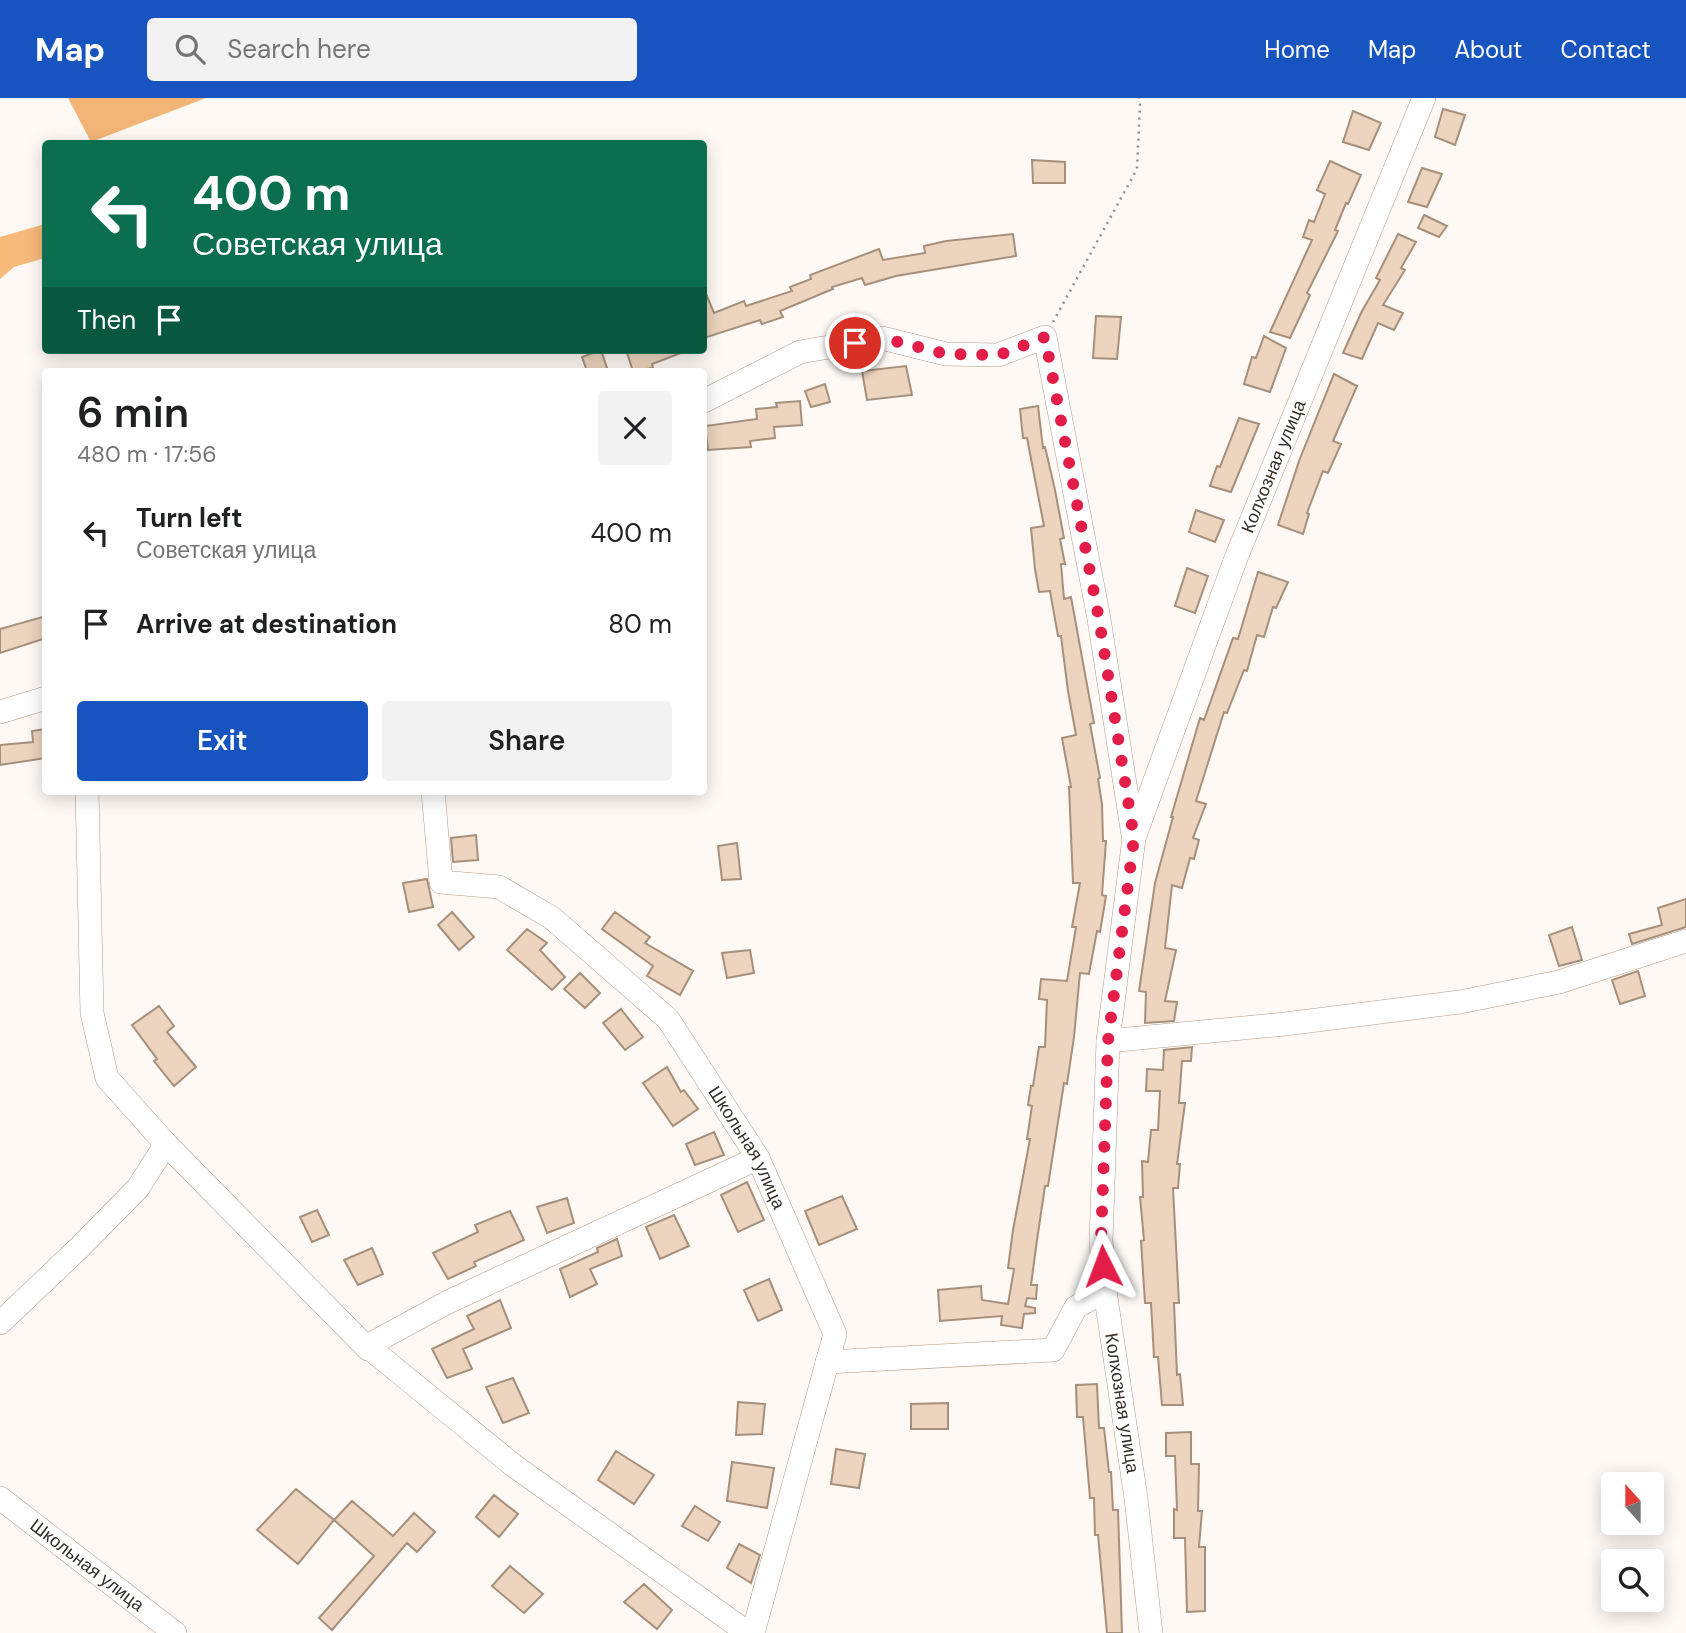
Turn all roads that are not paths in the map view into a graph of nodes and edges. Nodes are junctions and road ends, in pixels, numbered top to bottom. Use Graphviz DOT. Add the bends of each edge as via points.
graph roads {
  1 [pos="1424,98"];
  2 [pos="707,399"];
  3 [pos="42,699"];
  4 [pos="0,712"];
  5 [pos="87,795"];
  6 [pos="433,795"];
  7 [pos="1134,838"];
  8 [pos="1686,941"];
  9 [pos="1108,1041"];
  10 [pos="166,1144"];
  11 [pos="758,1158"];
  12 [pos="1105,1291"];
  13 [pos="0,1323"];
  14 [pos="367,1346"];
  15 [pos="827,1362"];
  16 [pos="0,1498"];
  17 [pos="174,1633"];
  18 [pos="751,1633"];
  19 [pos="1151,1633"];
  1 -- 7 [label="street, Колхозная улица" via="1237,558"];
  2 -- 7 [label="street, Колхозная улица" via="800,352 882,338 946,354 999,355 1045,337 1099,619"];
  3 -- 4 [label="street"];
  5 -- 10 [label="street" via="92,1013 107,1078"];
  6 -- 11 [label="street, Школьная улица" via="441,882 499,887 552,918 668,1019"];
  7 -- 9 [label="street, Колхозная улица"];
  8 -- 9 [label="street" via="1559,982 1460,1002"];
  9 -- 12 [label="street, Колхозная улица" via="1101,1241"];
  10 -- 13 [label="street" via="138,1188"];
  10 -- 14 [label="street"];
  11 -- 14 [label="street" via="448,1302"];
  11 -- 15 [label="street, Школьная улица" via="835,1334"];
  12 -- 15 [label="street" via="1076,1307 1054,1350"];
  12 -- 19 [label="street, Колхозная улица"];
  14 -- 18 [label="street" via="513,1465"];
  15 -- 18 [label="street, Школьная улица"];
  16 -- 17 [label="street, Школьная улица"];
}
